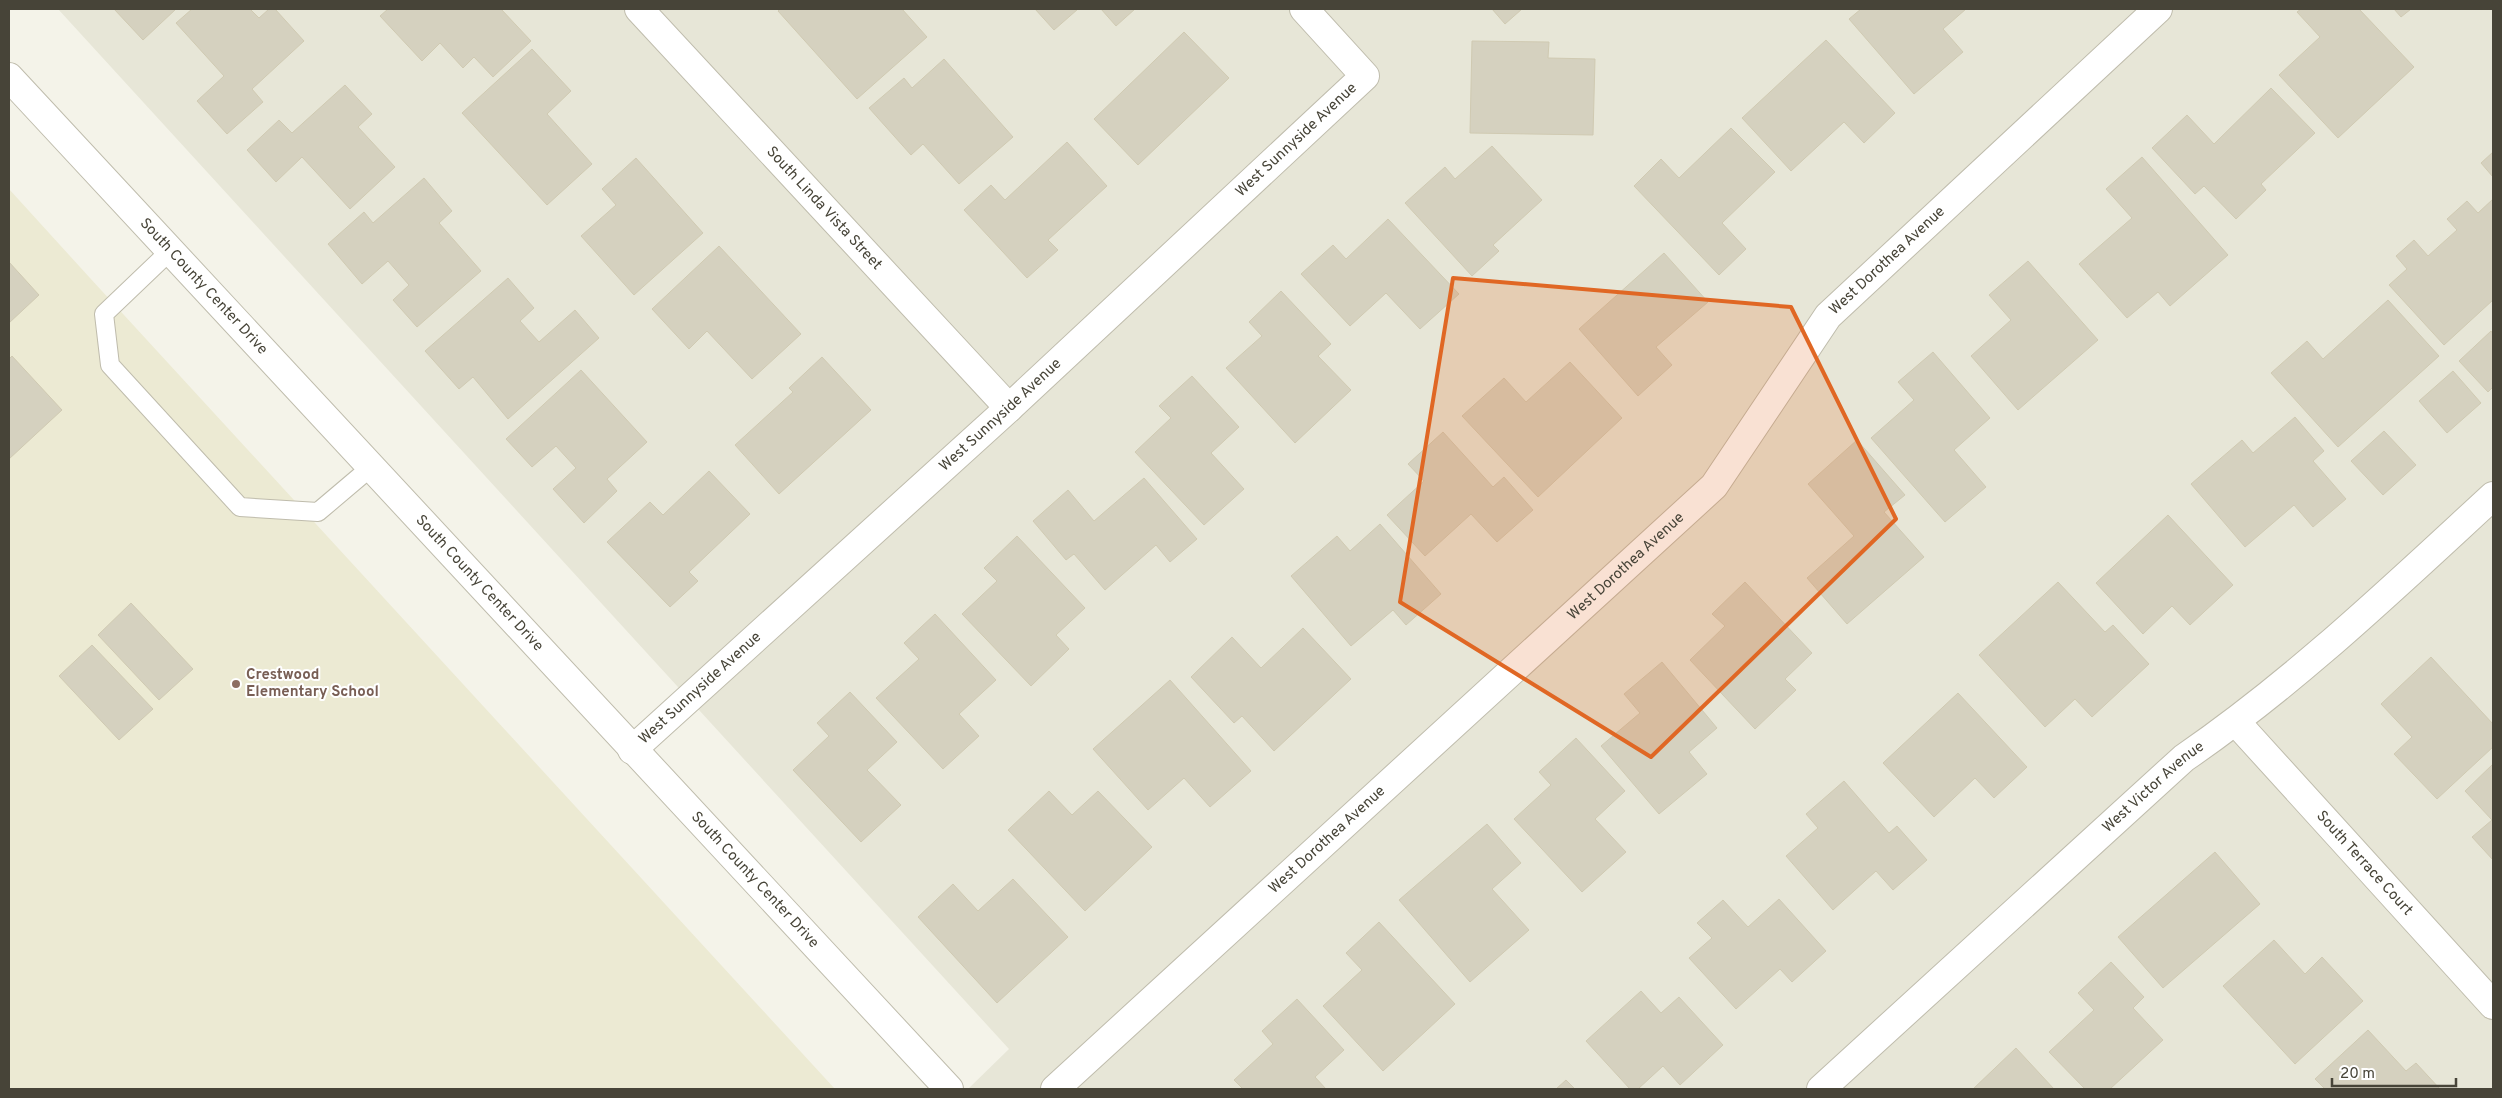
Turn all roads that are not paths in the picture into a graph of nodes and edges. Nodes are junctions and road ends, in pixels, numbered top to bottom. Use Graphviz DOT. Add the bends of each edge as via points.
graph roads {
  1 [pos="639,9"];
  2 [pos="1304,9"];
  3 [pos="2158,9"];
  4 [pos="9,77"];
  5 [pos="170,251"];
  6 [pos="1010,408"];
  7 [pos="370,468"];
  8 [pos="2493,496"];
  9 [pos="2236,722"];
  10 [pos="632,750"];
  11 [pos="2493,1005"];
  12 [pos="949,1089"];
  13 [pos="1055,1089"];
  14 [pos="1821,1089"];
  1 -- 6 [label="street, South Linda Vista Street"];
  2 -- 6 [label="street, West Sunnyside Avenue" via="1365,76"];
  3 -- 13 [label="street, West Dorothea Avenue" via="1828,316 1714,486"];
  4 -- 5 [label="street, South County Center Drive"];
  5 -- 7 [label="street, South County Center Drive"];
  5 -- 7 [label="lane" via="104,314 110,365 240,507 318,512"];
  6 -- 10 [label="street, West Sunnyside Avenue"];
  7 -- 10 [label="street, South County Center Drive"];
  8 -- 9 [label="street, West Victor Avenue" via="2322,653"];
  9 -- 11 [label="street, South Terrace Court"];
  9 -- 14 [label="street, West Victor Avenue" via="2184,758"];
  10 -- 12 [label="street, South County Center Drive"];
}
